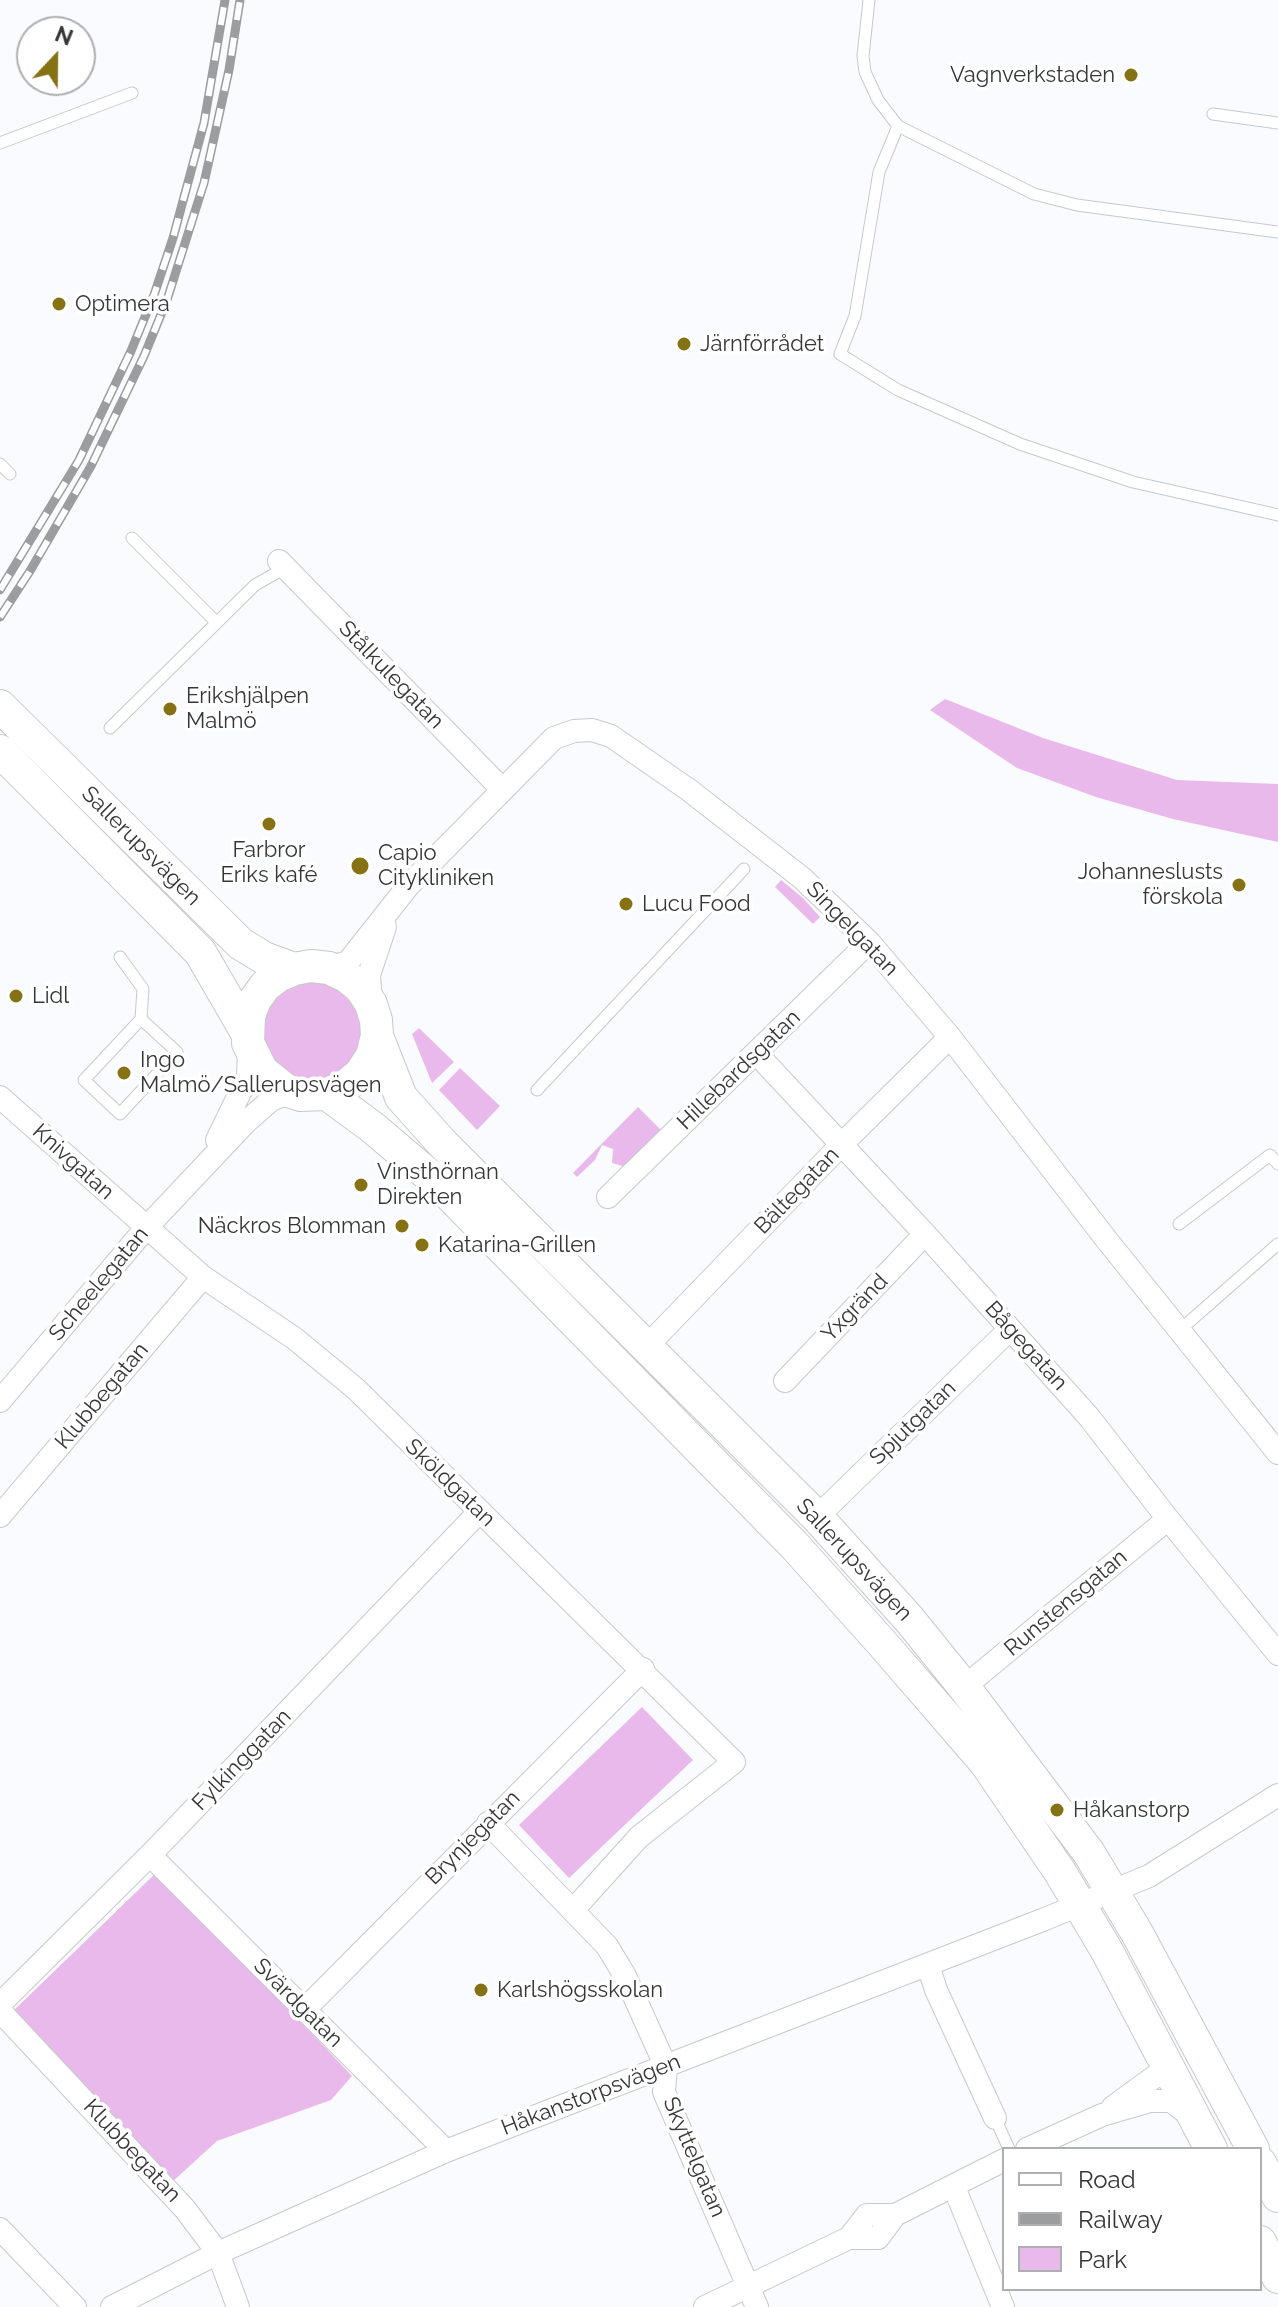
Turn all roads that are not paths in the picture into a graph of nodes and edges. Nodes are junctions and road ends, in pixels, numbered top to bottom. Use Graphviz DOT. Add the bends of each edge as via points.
graph roads {
  1 [pos="869,0"];
  2 [pos="132,93"];
  3 [pos="1213,114"];
  4 [pos="1278,123"];
  5 [pos="898,126"];
  6 [pos="0,143"];
  7 [pos="1278,232"];
  8 [pos="0,464"];
  9 [pos="10,474"];
  10 [pos="1278,515"];
  11 [pos="132,538"];
  12 [pos="282,564"];
  13 [pos="216,622"];
  14 [pos="0,706"];
  15 [pos="110,728"];
  16 [pos="0,751"];
  17 [pos="503,790"];
  18 [pos="744,869"];
  19 [pos="409,885"];
  20 [pos="869,942"];
  21 [pos="120,957"];
  22 [pos="329,968"];
  23 [pos="294,969"];
  24 [pos="371,1004"];
  25 [pos="141,1019"];
  26 [pos="377,1036"];
  27 [pos="950,1037"];
  28 [pos="248,1038"];
  29 [pos="756,1053"];
  30 [pos="537,1090"];
  31 [pos="314,1094"];
  32 [pos="0,1097"];
  33 [pos="841,1145"];
  34 [pos="1278,1164"];
  35 [pos="201,1168"];
  36 [pos="608,1197"];
  37 [pos="1179,1224"];
  38 [pos="146,1228"];
  39 [pos="925,1234"];
  40 [pos="1278,1244"];
  41 [pos="203,1277"];
  42 [pos="1010,1329"];
  43 [pos="1181,1329"];
  44 [pos="646,1347"];
  45 [pos="785,1381"];
  46 [pos="0,1401"];
  47 [pos="1278,1453"];
  48 [pos="480,1511"];
  49 [pos="0,1516"];
  50 [pos="817,1517"];
  51 [pos="1168,1519"];
  52 [pos="1278,1654"];
  53 [pos="643,1669"];
  54 [pos="964,1687"];
  55 [pos="1278,1795"];
  56 [pos="488,1823"];
  57 [pos="150,1855"];
  58 [pos="1112,1891"];
  59 [pos="1080,1905"];
  60 [pos="574,1909"];
  61 [pos="928,1965"];
  62 [pos="0,2004"];
  63 [pos="305,2009"];
  64 [pos="0,2011"];
  65 [pos="666,2067"];
  66 [pos="1168,2067"];
  67 [pos="1102,2115"];
  68 [pos="995,2118"];
  69 [pos="1204,2136"];
  70 [pos="1008,2147"];
  71 [pos="1031,2147"];
  72 [pos="1235,2147"];
  73 [pos="1252,2147"];
  74 [pos="446,2151"];
  75 [pos="1002,2161"];
  76 [pos="1262,2167"];
  77 [pos="1262,2185"];
  78 [pos="954,2187"];
  79 [pos="1278,2199"];
  80 [pos="0,2229"];
  81 [pos="1262,2246"];
  82 [pos="218,2253"];
  83 [pos="1278,2277"];
  84 [pos="748,2286"];
  85 [pos="75,2307"];
  86 [pos="112,2307"];
  87 [pos="238,2307"];
  88 [pos="705,2307"];
  89 [pos="757,2307"];
  90 [pos="1003,2307"];
  1 -- 5 [label="lane" via="865,72"];
  2 -- 6 [label="lane"];
  3 -- 4 [label="lane"];
  5 -- 7 [label="lane" via="1034,194 1077,205"];
  5 -- 10 [label="lane" via="879,172 855,316 840,354 898,390 1020,444 1133,482"];
  8 -- 9 [label="lane"];
  11 -- 13 [label="lane"];
  12 -- 13 [label="lane"];
  12 -- 17 [label="street, Stålkulegatan"];
  13 -- 15 [label="lane"];
  14 -- 23 [label="main road, Sallerupsvägen" via="241,944"];
  16 -- 28 [label="main road, Sallerupsvägen" via="200,952"];
  17 -- 19 [label="street, Singelgatan"];
  17 -- 20 [label="street, Singelgatan" via="554,738 592,730 611,736 802,878"];
  18 -- 30 [label="lane"];
  19 -- 22 [label="street, Singelgatan" via="348,962"];
  19 -- 24 [label="street, Singelgatan" via="375,954 369,975"];
  20 -- 27 [label="street, Singelgatan"];
  20 -- 29 [label="street, Hillebardsgatan"];
  21 -- 25 [label="lane" via="143,989"];
  22 -- 23 [label="main road, Sallerupsvägen"];
  22 -- 24 [label="main road" via="361,988"];
  23 -- 28 [label="main road" via="271,981 255,1000"];
  24 -- 26 [label="main road, Sallerupsvägen"];
  25 -- 25 [label="lane" via="84,1080 120,1114 177,1052"];
  26 -- 31 [label="main road" via="361,1073 346,1086"];
  26 -- 44 [label="main road, Sallerupsvägen" via="401,1097"];
  27 -- 33 [label="street, Bältegatan"];
  27 -- 43 [label="street, Singelgatan"];
  28 -- 31 [label="main road, Sallerupsvägen" via="262,1071 286,1090"];
  28 -- 35 [label="street, Scheelegatan" via="248,1076"];
  29 -- 33 [label="street, Bågegatan"];
  29 -- 36 [label="street, Hillebardsgatan"];
  31 -- 35 [label="street, Scheelegatan" via="271,1100"];
  31 -- 59 [label="main road, Sallerupsvägen" via="372,1127 438,1183 794,1545 985,1762"];
  32 -- 38 [label="street, Knivgatan"];
  33 -- 39 [label="street, Bågegatan"];
  33 -- 44 [label="street, Bältegatan"];
  34 -- 37 [label="lane" via="1270,1155"];
  35 -- 38 [label="street, Scheelegatan"];
  38 -- 41 [label="street, Sköldgatan"];
  38 -- 46 [label="street, Scheelegatan"];
  39 -- 42 [label="street, Bågegatan"];
  39 -- 45 [label="street, Yxgränd"];
  40 -- 43 [label="lane"];
  41 -- 48 [label="street, Sköldgatan" via="294,1338 356,1389"];
  41 -- 49 [label="street, Klubbegatan"];
  42 -- 50 [label="street, Spjutgatan"];
  42 -- 51 [label="street, Bågegatan" via="1089,1417"];
  43 -- 47 [label="street, Singelgatan"];
  44 -- 50 [label="main road, Sallerupsvägen"];
  48 -- 53 [label="street, Sköldgatan"];
  48 -- 57 [label="street, Fylkinggatan"];
  50 -- 54 [label="main road, Sallerupsvägen"];
  51 -- 52 [label="street, Bågegatan"];
  51 -- 54 [label="street, Runstensgatan"];
  53 -- 56 [label="street, Brynjegatan"];
  53 -- 60 [label="street, Sköldgatan" via="734,1762 639,1837"];
  54 -- 58 [label="main road, Sallerupsvägen"];
  55 -- 58 [label="street, Håkanstorpsvägen" via="1149,1876"];
  56 -- 60 [label="street, Skyttelgatan"];
  56 -- 63 [label="street, Brynjegatan"];
  57 -- 62 [label="street, Fylkinggatan"];
  57 -- 63 [label="street, Svärdgatan"];
  58 -- 59 [label="street, Håkanstorpsvägen"];
  58 -- 73 [label="main road, Sallerupsvägen"];
  59 -- 61 [label="street, Håkanstorpsvägen"];
  59 -- 66 [label="main road, Sallerupsvägen"];
  60 -- 65 [label="street, Skyttelgatan" via="625,1976"];
  61 -- 65 [label="street, Håkanstorpsvägen"];
  61 -- 68 [label="street"];
  63 -- 74 [label="street, Svärdgatan"];
  64 -- 82 [label="street, Klubbegatan" via="174,2197"];
  65 -- 74 [label="street, Håkanstorpsvägen"];
  65 -- 84 [label="street, Skyttelgatan" via="664,2092"];
  66 -- 67 [label="street"];
  66 -- 69 [label="main road, Sallerupsvägen"];
  66 -- 72 [label="main road" via="1190,2074"];
  67 -- 69 [label="street" via="1161,2099 1178,2105"];
  67 -- 71 [label="street"];
  68 -- 70 [label="lane"];
  74 -- 82 [label="street, Håkanstorpsvägen"];
  75 -- 78 [label="street"];
  76 -- 79 [label="main road"];
  77 -- 79 [label="main road"];
  78 -- 84 [label="street" via="895,2215 878,2238 849,2238"];
  78 -- 90 [label="street"];
  80 -- 85 [label="street"];
  81 -- 83 [label="main road"];
  82 -- 86 [label="street, Håkanstorpsvägen"];
  82 -- 87 [label="street, Klubbegatan"];
  84 -- 88 [label="street"];
  84 -- 89 [label="street, Skyttelgatan"];
}
